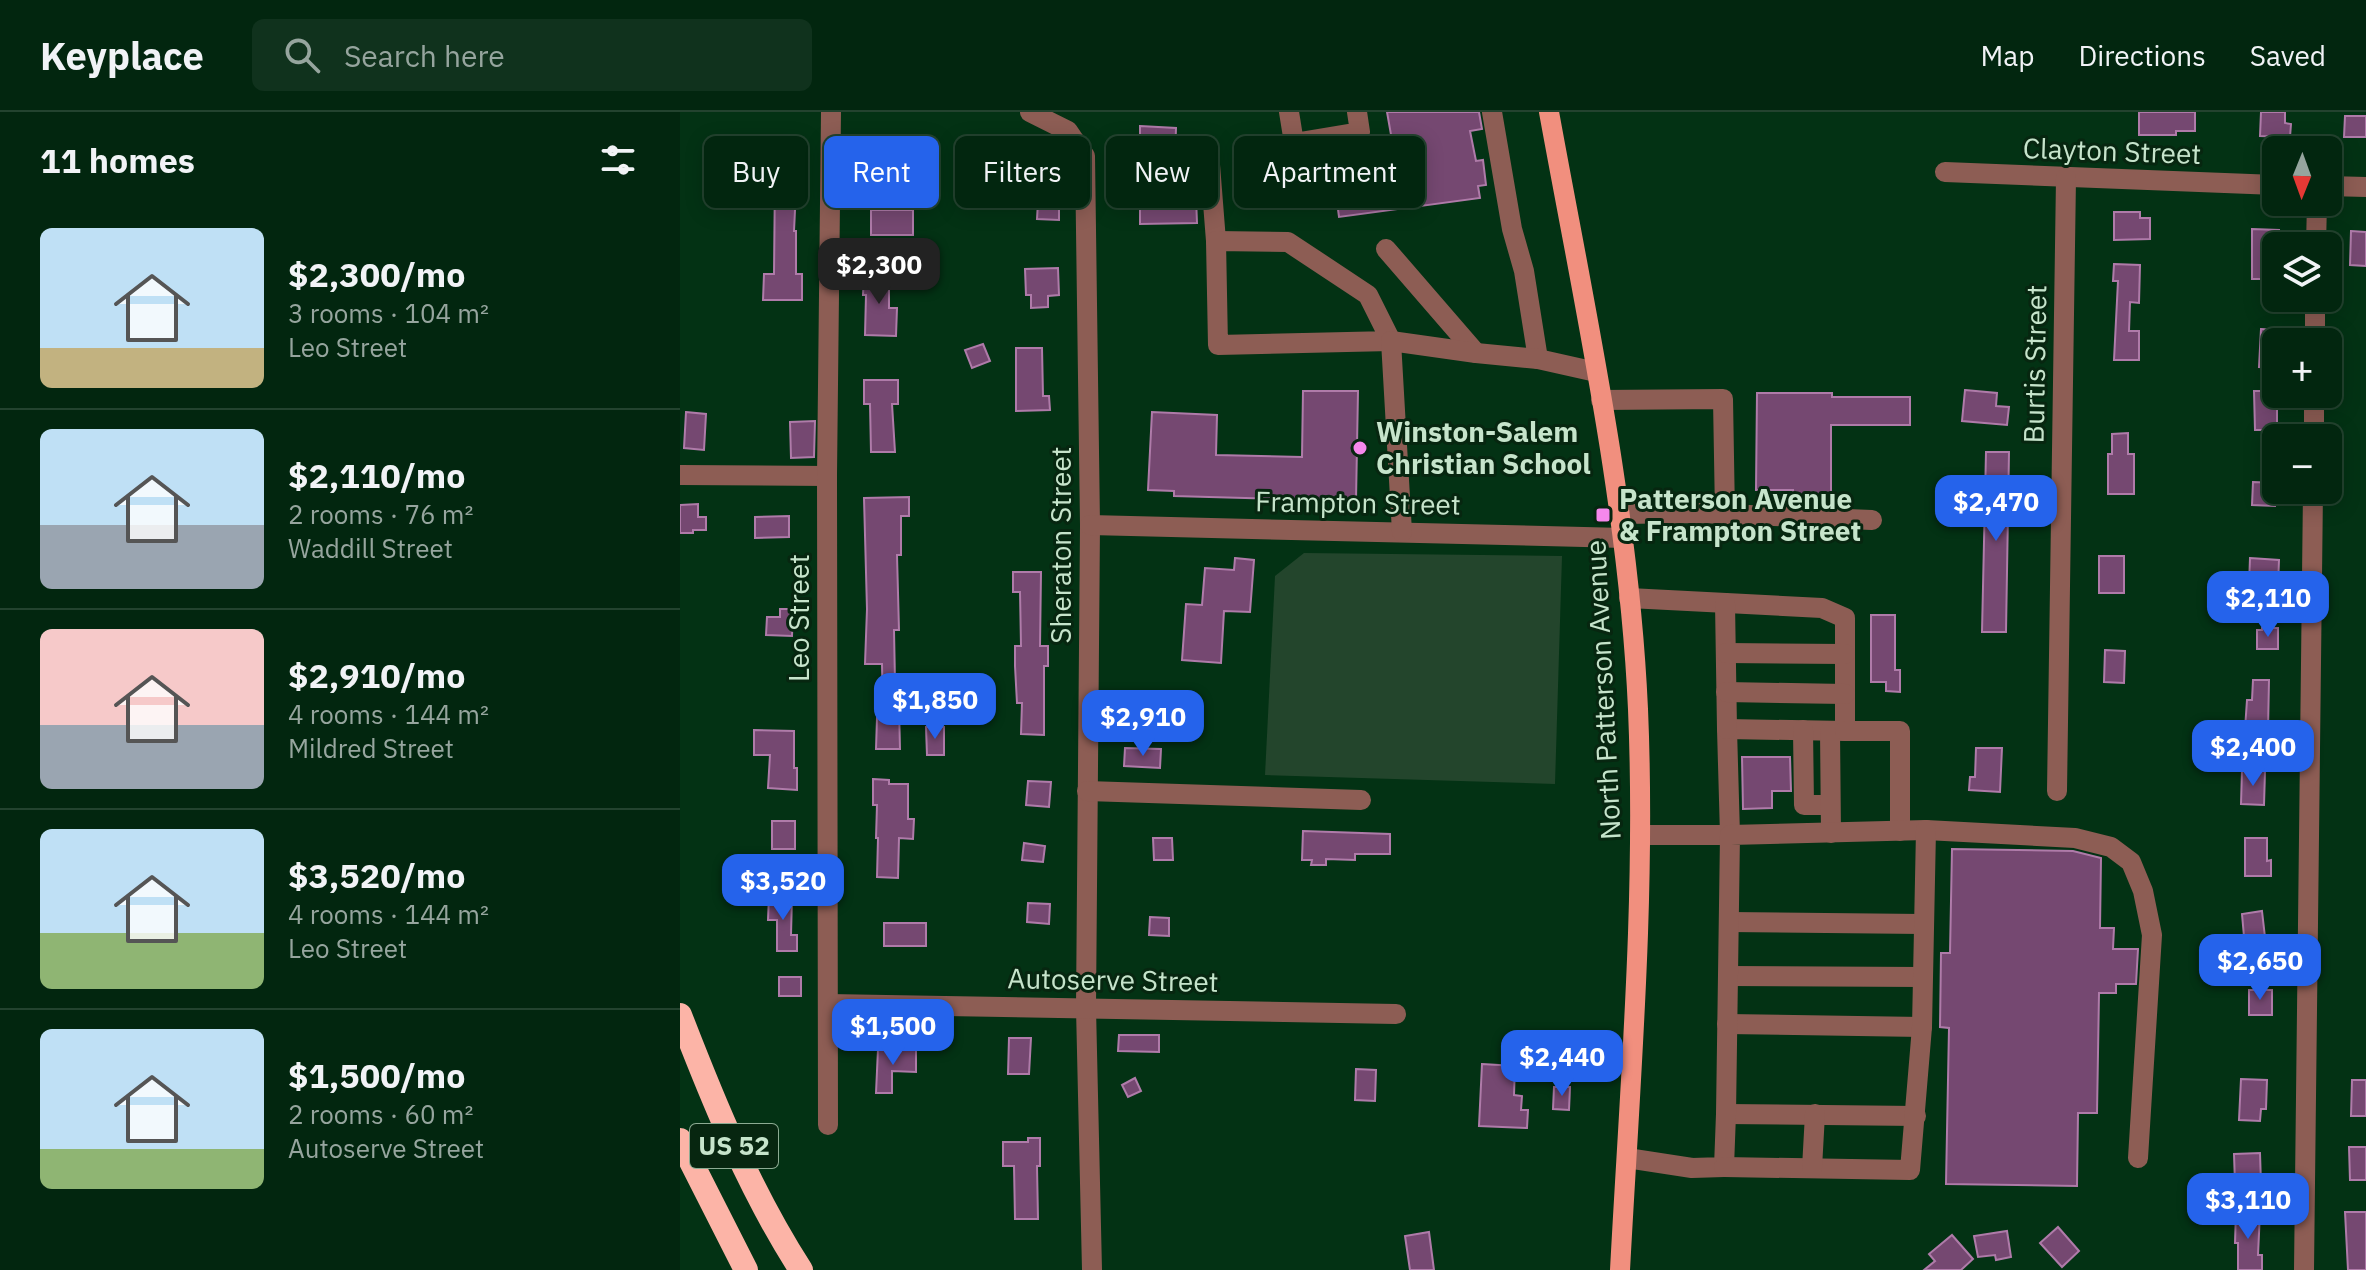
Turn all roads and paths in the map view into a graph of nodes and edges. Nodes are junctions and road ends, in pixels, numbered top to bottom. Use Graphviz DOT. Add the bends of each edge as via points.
graph roads {
  1 [pos="831,112"];
  2 [pos="1030,112"];
  3 [pos="1289,112"];
  4 [pos="1357,112"];
  5 [pos="1492,112"];
  6 [pos="1549,112"];
  7 [pos="1945,172"];
  8 [pos="2066,178"];
  9 [pos="2262,185"];
  10 [pos="2342,186"];
  11 [pos="2366,187"];
  12 [pos="1213,208"];
  13 [pos="1216,241"];
  14 [pos="1386,249"];
  15 [pos="1391,341"];
  16 [pos="1476,353"];
  17 [pos="1538,359"];
  18 [pos="1596,372"];
  19 [pos="1601,400"];
  20 [pos="680,475"];
  21 [pos="827,476"];
  22 [pos="2313,504"];
  23 [pos="1620,514"];
  24 [pos="1725,514"];
  25 [pos="1872,520"];
  26 [pos="1090,525"];
  27 [pos="1402,532"];
  28 [pos="1624,538"];
  29 [pos="1629,598"];
  30 [pos="1725,603"];
  31 [pos="1726,653"];
  32 [pos="1845,654"];
  33 [pos="1726,692"];
  34 [pos="1845,694"];
  35 [pos="1727,729"];
  36 [pos="1803,730"];
  37 [pos="1837,731"];
  38 [pos="1087,791"];
  39 [pos="2057,791"];
  40 [pos="1361,800"];
  41 [pos="1830,805"];
  42 [pos="1926,830"];
  43 [pos="1900,831"];
  44 [pos="1831,833"];
  45 [pos="1640,835"];
  46 [pos="1730,835"];
  47 [pos="1729,922"];
  48 [pos="1922,924"];
  49 [pos="1728,976"];
  50 [pos="1922,977"];
  51 [pos="828,1004"];
  52 [pos="1086,1008"];
  53 [pos="1396,1014"];
  54 [pos="680,1015"];
  55 [pos="1727,1024"];
  56 [pos="1922,1027"];
  57 [pos="1726,1114"];
  58 [pos="1815,1114"];
  59 [pos="1916,1116"];
  60 [pos="828,1125"];
  61 [pos="680,1140"];
  62 [pos="1627,1158"];
  63 [pos="2138,1158"];
  64 [pos="1724,1167"];
  65 [pos="1812,1168"];
  66 [pos="746,1270"];
  67 [pos="801,1270"];
  68 [pos="1092,1270"];
  69 [pos="1620,1270"];
  70 [pos="2304,1270"];
  1 -- 21 [label="street, Leo Street"];
  2 -- 26 [label="street, Sheraton Street" via="1068,131 1085,156"];
  3 -- 4 [label="street" via="1294,143 1360,132"];
  5 -- 17 [label="street"];
  6 -- 18 [label="main road, North Patterson Avenue"];
  7 -- 8 [label="street, Clayton Street"];
  8 -- 9 [label="street, Clayton Street"];
  8 -- 39 [label="street, Burtis Street"];
  10 -- 11 [label="street"];
  12 -- 13 [label="street"];
  13 -- 15 [label="street" via="1288,242 1368,295"];
  13 -- 15 [label="street" via="1218,345"];
  14 -- 16 [label="street"];
  15 -- 16 [label="street"];
  15 -- 27 [label="street"];
  16 -- 17 [label="street"];
  17 -- 18 [label="street"];
  18 -- 19 [label="main road, North Patterson Avenue"];
  19 -- 23 [label="main road, North Patterson Avenue"];
  19 -- 24 [label="street" via="1723,399"];
  20 -- 21 [label="street"];
  21 -- 51 [label="street, Leo Street"];
  22 -- 70 [label="street"];
  23 -- 24 [label="street"];
  23 -- 28 [label="main road, North Patterson Avenue"];
  24 -- 25 [label="street"];
  26 -- 27 [label="street, Frampton Street"];
  26 -- 38 [label="street, Sheraton Street"];
  27 -- 28 [label="street, Frampton Street"];
  28 -- 29 [label="main road, North Patterson Avenue"];
  29 -- 30 [label="street"];
  29 -- 45 [label="main road, North Patterson Avenue"];
  30 -- 31 [label="street"];
  30 -- 32 [label="street" via="1822,608 1845,618"];
  31 -- 32 [label="street"];
  31 -- 33 [label="street"];
  32 -- 34 [label="street"];
  33 -- 34 [label="street"];
  33 -- 35 [label="street"];
  34 -- 37 [label="street"];
  35 -- 36 [label="street"];
  35 -- 46 [label="street"];
  36 -- 37 [label="street"];
  36 -- 41 [label="street" via="1804,805"];
  37 -- 41 [label="street"];
  37 -- 43 [label="street" via="1900,731"];
  38 -- 40 [label="street"];
  38 -- 52 [label="street, Sheraton Street"];
  41 -- 44 [label="street"];
  42 -- 43 [label="street"];
  42 -- 48 [label="street"];
  42 -- 63 [label="street" via="2075,838 2111,847 2131,862 2152,935"];
  43 -- 44 [label="street"];
  44 -- 46 [label="street"];
  45 -- 46 [label="street"];
  45 -- 62 [label="main road, North Patterson Avenue"];
  46 -- 47 [label="street"];
  47 -- 48 [label="street"];
  47 -- 49 [label="street"];
  48 -- 50 [label="street"];
  49 -- 50 [label="street"];
  49 -- 55 [label="street"];
  50 -- 56 [label="street"];
  51 -- 52 [label="street, Autoserve Street"];
  51 -- 60 [label="street, Leo Street"];
  52 -- 53 [label="street, Autoserve Street"];
  52 -- 68 [label="street, Sheraton Street"];
  54 -- 67 [label="highway, US 52" via="715,1106"];
  55 -- 56 [label="street"];
  55 -- 57 [label="street"];
  56 -- 59 [label="street"];
  57 -- 58 [label="street"];
  57 -- 64 [label="street"];
  58 -- 59 [label="street"];
  58 -- 65 [label="street"];
  59 -- 65 [label="street" via="1910,1170"];
  61 -- 66 [label="highway, US 52"];
  62 -- 64 [label="street"];
  62 -- 69 [label="main road, North Patterson Avenue"];
  64 -- 65 [label="street"];
}
